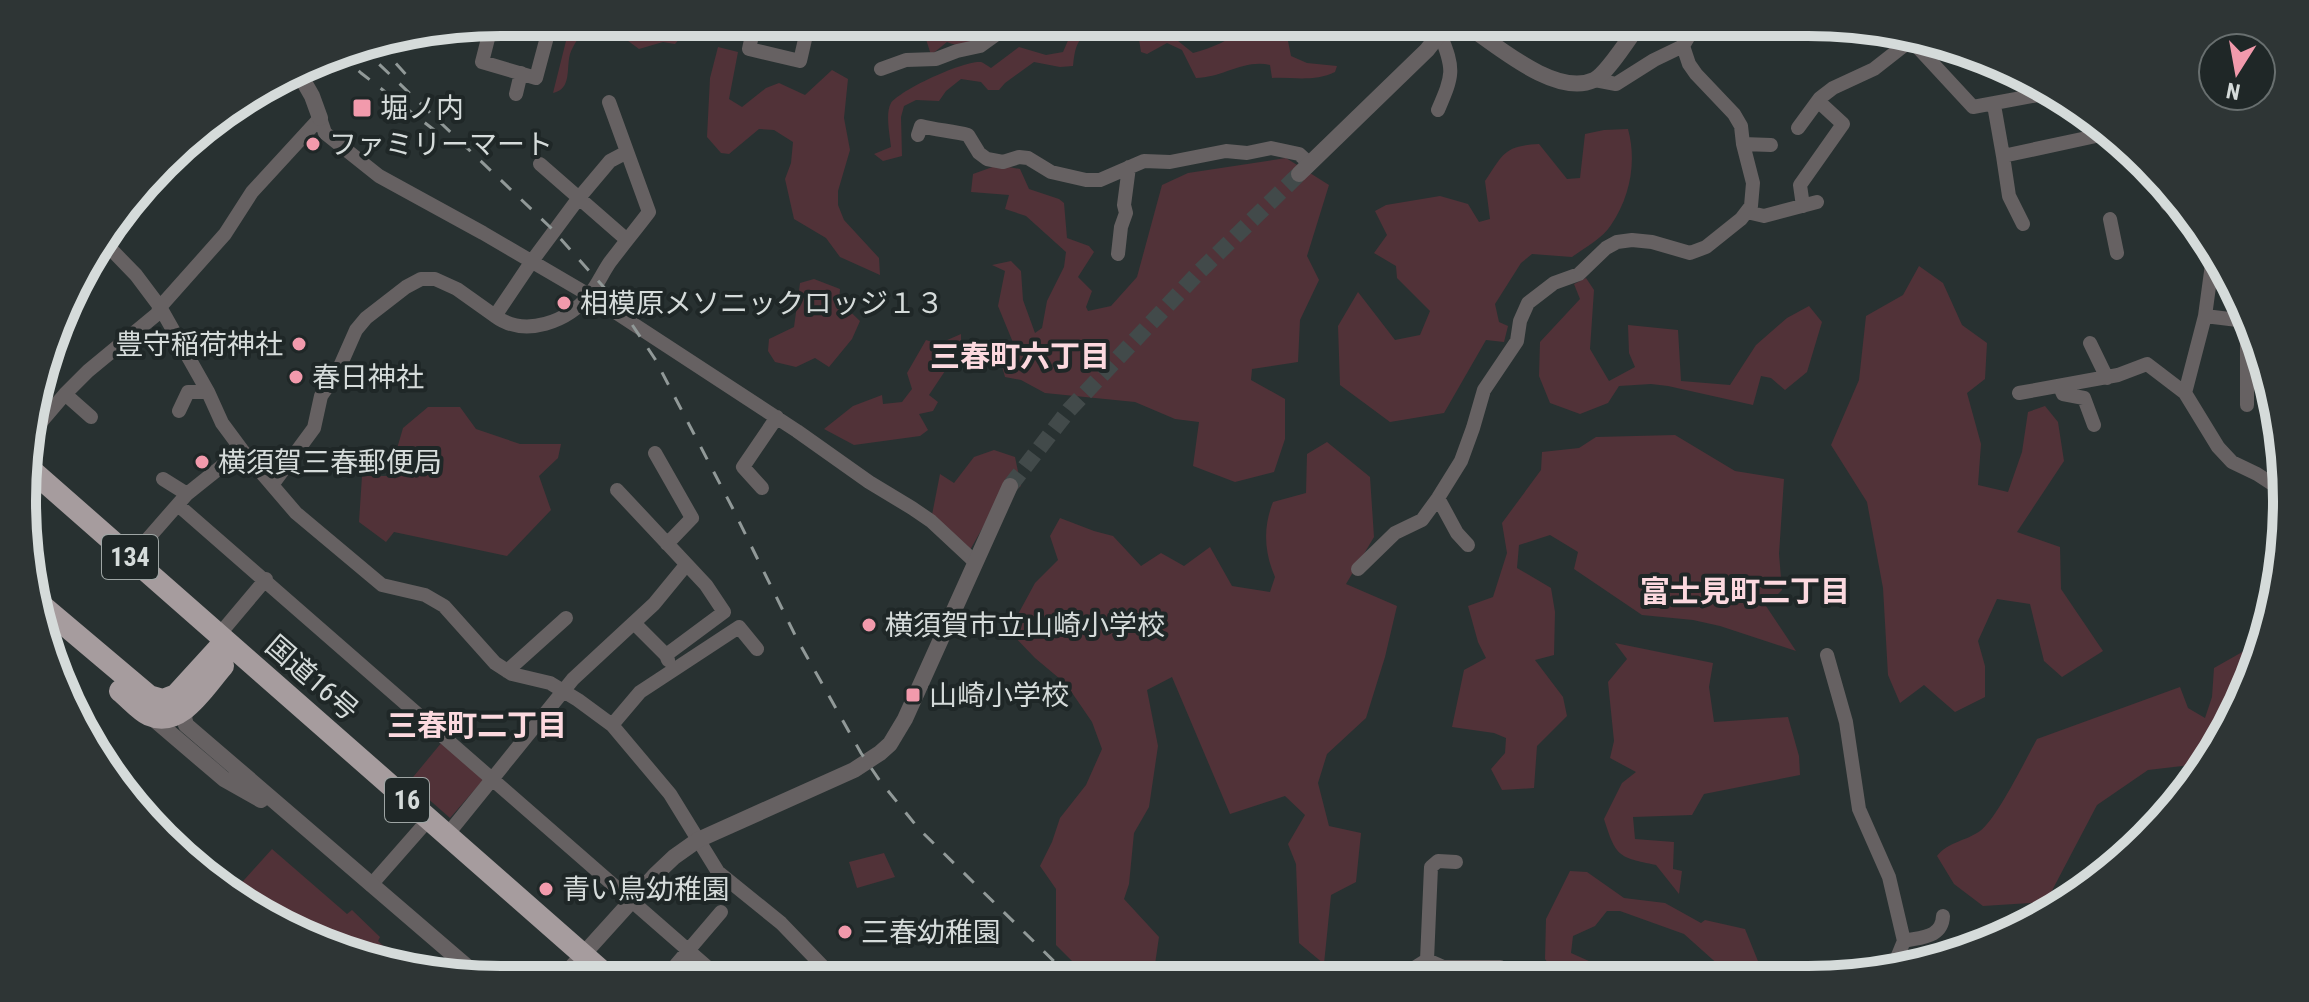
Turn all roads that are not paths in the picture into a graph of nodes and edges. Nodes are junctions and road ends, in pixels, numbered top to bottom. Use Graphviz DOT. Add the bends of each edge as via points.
graph roads {
  1 [pos="489,36"];
  2 [pos="547,36"];
  3 [pos="752,36"];
  4 [pos="806,36"];
  5 [pos="994,36"];
  6 [pos="1438,36"];
  7 [pos="1446,36"];
  8 [pos="1483,36"];
  9 [pos="1631,36"];
  10 [pos="1689,36"];
  11 [pos="1683,46"];
  12 [pos="1903,46"];
  13 [pos="1920,50"];
  14 [pos="881,69"];
  15 [pos="521,73"];
  16 [pos="303,80"];
  17 [pos="1595,80"];
  18 [pos="516,94"];
  19 [pos="2036,96"];
  20 [pos="1818,101"];
  21 [pos="609,102"];
  22 [pos="1994,105"];
  23 [pos="1438,110"];
  24 [pos="320,118"];
  25 [pos="1798,128"];
  26 [pos="918,135"];
  27 [pos="2096,136"];
  28 [pos="1743,144"];
  29 [pos="1771,145"];
  30 [pos="627,152"];
  31 [pos="2003,156"];
  32 [pos="540,164"];
  33 [pos="1129,167"];
  34 [pos="1304,169"];
  35 [pos="578,199"];
  36 [pos="1747,212"];
  37 [pos="2110,219"];
  38 [pos="2023,224"];
  39 [pos="627,240"];
  40 [pos="110,249"];
  41 [pos="2117,253"];
  42 [pos="1118,254"];
  43 [pos="532,261"];
  44 [pos="2212,270"];
  45 [pos="2211,277"];
  46 [pos="2216,277"];
  47 [pos="589,295"];
  48 [pos="160,307"];
  49 [pos="495,316"];
  50 [pos="2205,316"];
  51 [pos="2237,321"];
  52 [pos="2090,343"];
  53 [pos="2247,349"];
  54 [pos="2107,378"];
  55 [pos="2060,387"];
  56 [pos="208,392"];
  57 [pos="2019,393"];
  58 [pos="2185,393"];
  59 [pos="65,394"];
  60 [pos="2247,405"];
  61 [pos="45,409"];
  62 [pos="179,411"];
  63 [pos="91,417"];
  64 [pos="777,417"];
  65 [pos="2094,425"];
  66 [pos="242,450"];
  67 [pos="655,453"];
  68 [pos="37,475"];
  69 [pos="163,479"];
  70 [pos="2272,484"];
  71 [pos="272,485"];
  72 [pos="1010,486"];
  73 [pos="762,488"];
  74 [pos="36,489"];
  75 [pos="617,490"];
  76 [pos="1438,498"];
  77 [pos="182,499"];
  78 [pos="667,544"];
  79 [pos="1468,545"];
  80 [pos="131,558"];
  81 [pos="975,562"];
  82 [pos="686,565"];
  83 [pos="1358,569"];
  84 [pos="266,579"];
  85 [pos="50,612"];
  86 [pos="566,618"];
  87 [pos="634,623"];
  88 [pos="57,637"];
  89 [pos="224,648"];
  90 [pos="757,649"];
  91 [pos="666,655"];
  92 [pos="1827,655"];
  93 [pos="507,671"];
  94 [pos="664,675"];
  95 [pos="562,691"];
  96 [pos="187,707"];
  97 [pos="148,715"];
  98 [pos="612,725"];
  99 [pos="493,780"];
  100 [pos="290,816"];
  101 [pos="425,824"];
  102 [pos="447,835"];
  103 [pos="698,840"];
  104 [pos="1456,862"];
  105 [pos="371,885"];
  106 [pos="632,901"];
  107 [pos="721,912"];
  108 [pos="1943,916"];
  109 [pos="1904,941"];
  110 [pos="688,950"];
  111 [pos="1897,957"];
  112 [pos="1427,960"];
  113 [pos="464,964"];
  114 [pos="573,966"];
  115 [pos="675,966"];
  116 [pos="706,966"];
  117 [pos="822,966"];
  118 [pos="1417,966"];
  119 [pos="1441,966"];
  1 -- 15 [label="street" via="482,62"];
  2 -- 15 [label="street" via="536,78"];
  3 -- 4 [label="street" via="749,49 800,61"];
  5 -- 14 [label="street" via="980,46 936,59 906,60"];
  6 -- 34 [label="street"];
  7 -- 23 [label="street" via="1451,80"];
  8 -- 17 [label="street" via="1552,80"];
  9 -- 17 [label="street"];
  10 -- 11 [label="street"];
  11 -- 17 [label="street" via="1616,84"];
  11 -- 28 [label="street" via="1696,74 1734,114"];
  12 -- 20 [label="street"];
  13 -- 22 [label="street" via="1973,107"];
  15 -- 18 [label="street"];
  16 -- 24 [label="street"];
  19 -- 22 [label="street"];
  20 -- 25 [label="street"];
  20 -- 36 [label="street" via="1843,124 1800,185 1810,204 1764,216"];
  21 -- 30 [label="street"];
  22 -- 31 [label="street"];
  24 -- 43 [label="street" via="325,133 371,171"];
  24 -- 48 [label="street" via="252,192 225,234"];
  26 -- 33 [label="street" via="921,126 968,135 991,161 1028,158 1051,172 1086,180 1100,180"];
  27 -- 31 [label="street"];
  28 -- 29 [label="street"];
  28 -- 36 [label="street" via="1753,183"];
  30 -- 35 [label="street" via="610,161"];
  30 -- 39 [label="street" via="649,212"];
  31 -- 38 [label="street" via="2009,196"];
  32 -- 35 [label="street"];
  33 -- 34 [label="street" via="1271,148 1299,154"];
  33 -- 42 [label="street"];
  35 -- 39 [label="street"];
  35 -- 43 [label="street"];
  36 -- 76 [label="street" via="1706,247 1690,253 1652,242 1617,242 1579,274 1554,283 1528,303 1517,341 1484,390 1461,461"];
  37 -- 41 [label="street"];
  39 -- 47 [label="street"];
  40 -- 48 [label="street"];
  43 -- 47 [label="street"];
  43 -- 49 [label="street"];
  44 -- 45 [label="street"];
  45 -- 46 [label="street"];
  45 -- 50 [label="street"];
  47 -- 49 [label="street" via="544,325 508,325"];
  47 -- 64 [label="street"];
  48 -- 56 [label="street"];
  48 -- 59 [label="street"];
  49 -- 71 [label="street" via="435,279 406,287 356,330 321,396 314,428"];
  50 -- 51 [label="street"];
  50 -- 58 [label="street"];
  52 -- 54 [label="street"];
  53 -- 60 [label="street"];
  54 -- 55 [label="street"];
  54 -- 58 [label="street" via="2147,364"];
  55 -- 57 [label="street"];
  55 -- 65 [label="street" via="2063,394 2084,398"];
  56 -- 62 [label="street" via="188,392"];
  56 -- 66 [label="street"];
  58 -- 70 [label="street" via="2232,462"];
  59 -- 61 [label="street"];
  59 -- 63 [label="street"];
  64 -- 73 [label="street" via="743,467"];
  64 -- 81 [label="street" via="931,521"];
  66 -- 71 [label="street"];
  66 -- 77 [label="street"];
  67 -- 78 [label="street" via="692,518"];
  68 -- 80 [label="highway, 134"];
  69 -- 77 [label="street"];
  71 -- 93 [label="street" via="296,513 382,585 425,595 444,606"];
  72 -- 81 [label="street"];
  74 -- 89 [label="highway, 134"];
  75 -- 78 [label="street"];
  76 -- 79 [label="street"];
  76 -- 83 [label="street" via="1422,520 1395,533"];
  77 -- 80 [label="street"];
  77 -- 84 [label="street"];
  78 -- 82 [label="street"];
  80 -- 89 [label="highway, 134"];
  81 -- 103 [label="street" via="890,744 854,770"];
  82 -- 87 [label="street"];
  82 -- 91 [label="street" via="724,612"];
  84 -- 89 [label="street"];
  84 -- 99 [label="street"];
  85 -- 89 [label="highway, 国道16号" via="149,696 163,700 176,695"];
  86 -- 93 [label="street"];
  87 -- 91 [label="street"];
  87 -- 95 [label="street"];
  88 -- 97 [label="highway"];
  89 -- 96 [label="highway, 国道16号"];
  89 -- 101 [label="highway, 国道16号 / 16"];
  90 -- 94 [label="street" via="739,627"];
  91 -- 94 [label="street"];
  92 -- 109 [label="street" via="1846,722 1859,809 1889,877"];
  93 -- 95 [label="street"];
  94 -- 98 [label="street" via="640,692"];
  95 -- 98 [label="street"];
  95 -- 99 [label="street"];
  96 -- 97 [label="highway" via="172,717"];
  96 -- 100 [label="street" via="186,725"];
  97 -- 100 [label="street" via="224,779"];
  98 -- 103 [label="street" via="663,784"];
  99 -- 102 [label="street"];
  99 -- 106 [label="street"];
  100 -- 105 [label="street"];
  101 -- 102 [label="highway, 国道16号 / 16"];
  101 -- 105 [label="street"];
  101 -- 114 [label="highway, 国道16号 / 16"];
  102 -- 114 [label="highway, 国道16号 / 16"];
  103 -- 106 [label="street"];
  103 -- 117 [label="street" via="718,872 781,923"];
  104 -- 112 [label="street" via="1438,861 1431,867 1437,887"];
  105 -- 113 [label="street"];
  106 -- 110 [label="street"];
  106 -- 114 [label="street"];
  107 -- 110 [label="street"];
  108 -- 109 [label="street" via="1933,935"];
  109 -- 111 [label="street"];
  110 -- 115 [label="street"];
  110 -- 116 [label="street"];
  112 -- 118 [label="street"];
  112 -- 119 [label="street"];
}
